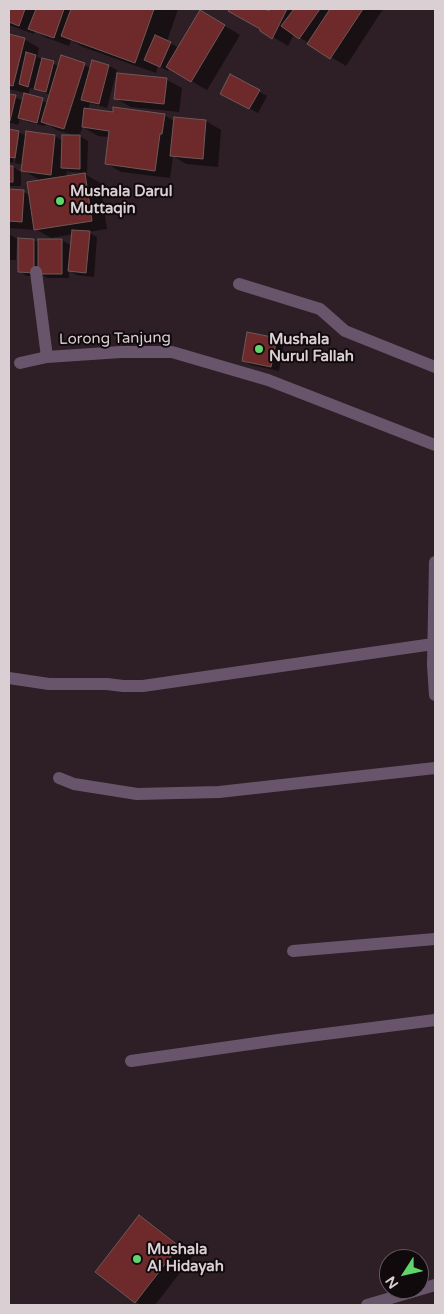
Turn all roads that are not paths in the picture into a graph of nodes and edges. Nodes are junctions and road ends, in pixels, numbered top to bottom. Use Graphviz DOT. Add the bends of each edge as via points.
graph roads {
  1 [pos="36,272"];
  2 [pos="240,284"];
  3 [pos="47,357"];
  4 [pos="20,363"];
  5 [pos="435,367"];
  6 [pos="435,444"];
  7 [pos="435,562"];
  8 [pos="433,644"];
  9 [pos="9,678"];
  10 [pos="435,691"];
  11 [pos="435,696"];
  12 [pos="435,768"];
  13 [pos="59,778"];
  14 [pos="435,939"];
  15 [pos="293,951"];
  16 [pos="434,1021"];
  17 [pos="131,1061"];
  18 [pos="435,1285"];
  19 [pos="367,1305"];
  1 -- 3 [label="street"];
  2 -- 5 [label="street" via="320,310 345,330"];
  3 -- 4 [label="street, Lorong Tanjung"];
  3 -- 6 [label="street, Lorong Tanjung" via="172,352 268,380"];
  7 -- 8 [label="street"];
  8 -- 9 [label="street" via="143,686 49,684"];
  8 -- 10 [label="street"];
  10 -- 11 [label="street"];
  12 -- 13 [label="street" via="219,792 137,794 74,784"];
  14 -- 15 [label="street"];
  16 -- 17 [label="street"];
  18 -- 19 [label="street"];
}
